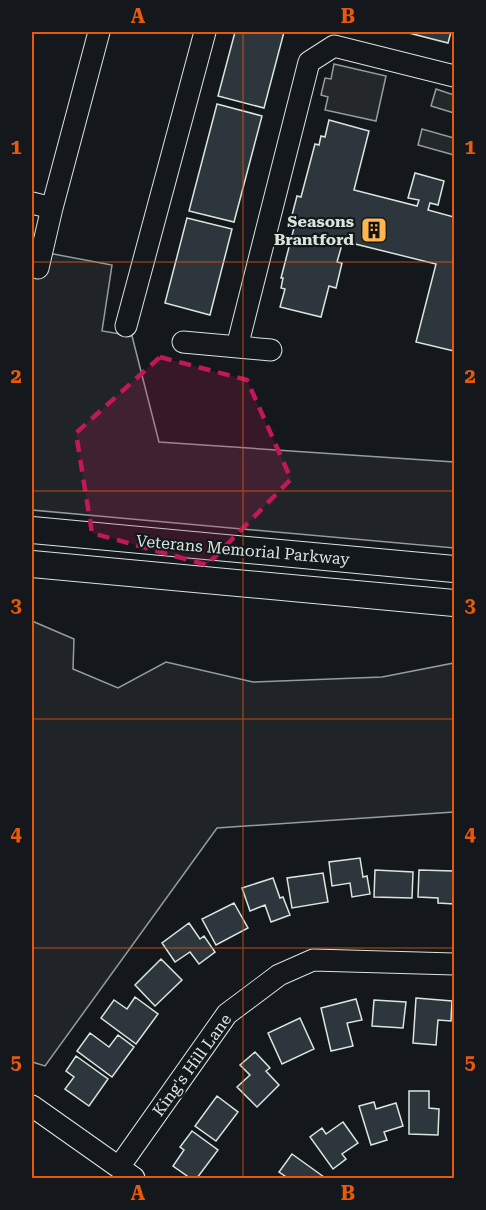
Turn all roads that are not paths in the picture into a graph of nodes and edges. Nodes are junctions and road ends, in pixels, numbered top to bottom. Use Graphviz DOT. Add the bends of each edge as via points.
graph roads {
  1 [pos="99,32"];
  2 [pos="205,32"];
  3 [pos="454,76"];
  4 [pos="42,206"];
  5 [pos="38,268"];
  6 [pos="126,326"];
  7 [pos="183,342"];
  8 [pos="237,347"];
  9 [pos="271,350"];
  10 [pos="32,530"];
  11 [pos="32,564"];
  12 [pos="454,569"];
  13 [pos="454,603"];
  14 [pos="454,964"];
  15 [pos="32,1106"];
  16 [pos="126,1173"];
  1 -- 4 [label="street"];
  2 -- 6 [label="street"];
  3 -- 8 [label="street" via="334,46 309,62"];
  4 -- 5 [label="street"];
  7 -- 8 [label="street"];
  8 -- 9 [label="street"];
  10 -- 12 [label="main road, Veterans Memorial Parkway"];
  11 -- 13 [label="main road, Veterans Memorial Parkway"];
  14 -- 16 [label="street, King's Hill Lane" via="313,960 279,975 227,1014"];
  15 -- 16 [label="street"];
}
